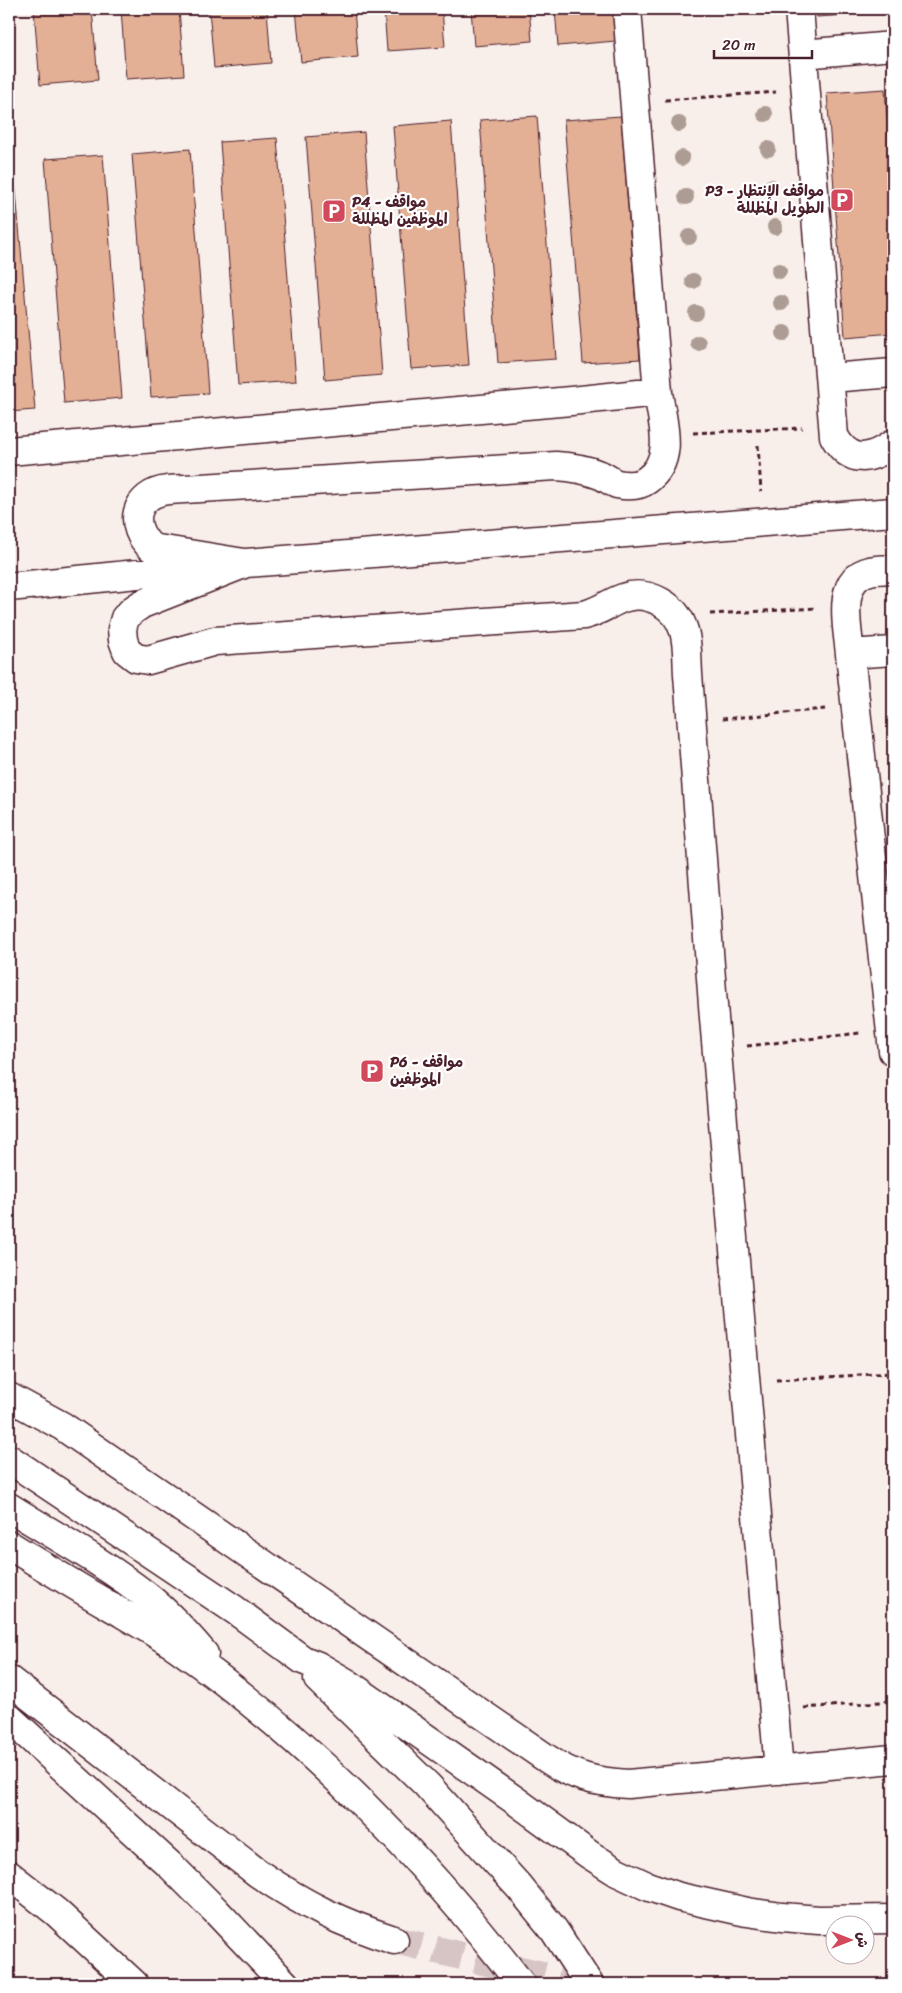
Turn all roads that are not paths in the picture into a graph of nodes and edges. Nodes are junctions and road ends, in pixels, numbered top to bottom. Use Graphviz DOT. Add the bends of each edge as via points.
graph roads {
  1 [pos="627,9"];
  2 [pos="799,9"];
  3 [pos="893,46"];
  4 [pos="803,54"];
  5 [pos="893,373"];
  6 [pos="830,378"];
  7 [pos="658,392"];
  8 [pos="893,444"];
  9 [pos="9,451"];
  10 [pos="893,512"];
  11 [pos="246,563"];
  12 [pos="893,569"];
  13 [pos="9,587"];
  14 [pos="893,651"];
  15 [pos="850,654"];
  16 [pos="892,1040"];
  17 [pos="9,1397"];
  18 [pos="9,1459"];
  19 [pos="9,1507"];
  20 [pos="9,1545"];
  21 [pos="303,1660"];
  22 [pos="9,1680"];
  23 [pos="227,1685"];
  24 [pos="9,1718"];
  25 [pos="893,1759"];
  26 [pos="779,1770"];
  27 [pos="9,1875"];
  28 [pos="893,1919"];
  29 [pos="394,1940"];
  30 [pos="134,1984"];
  31 [pos="285,1984"];
  32 [pos="521,1984"];
  33 [pos="588,1984"];
  1 -- 7 [label="street"];
  2 -- 4 [label="street"];
  3 -- 4 [label="street"];
  4 -- 6 [label="street"];
  5 -- 6 [label="street"];
  6 -- 8 [label="street" via="832,426 839,445 846,452 866,458"];
  7 -- 9 [label="street"];
  7 -- 11 [label="street" via="666,447 663,462 655,474 630,486 616,484 588,470 556,466 168,490 149,496 137,512 139,533 152,548"];
  10 -- 11 [label="street"];
  11 -- 13 [label="street"];
  11 -- 26 [label="street" via="132,610 122,629 127,651 136,658 148,660 216,641 584,614 623,598 638,596 653,598 666,605 684,629"];
  12 -- 15 [label="street" via="869,571 850,585 846,596"];
  14 -- 15 [label="street"];
  15 -- 16 [label="street"];
  17 -- 26 [label="street" via="62,1426 564,1770 604,1783 628,1784"];
  18 -- 21 [label="street" via="235,1610"];
  19 -- 23 [label="street" via="117,1574 149,1598 184,1631"];
  20 -- 23 [label="street" via="176,1646"];
  21 -- 28 [label="street" via="347,1683 590,1855 647,1886 703,1903 782,1917"];
  21 -- 33 [label="street" via="426,1785 520,1888 554,1930"];
  22 -- 29 [label="street" via="290,1895 323,1914"];
  23 -- 32 [label="street" via="277,1726 372,1814 460,1908"];
  24 -- 31 [label="street" via="172,1867"];
  25 -- 26 [label="street"];
  27 -- 30 [label="street" via="56,1912"];
}
